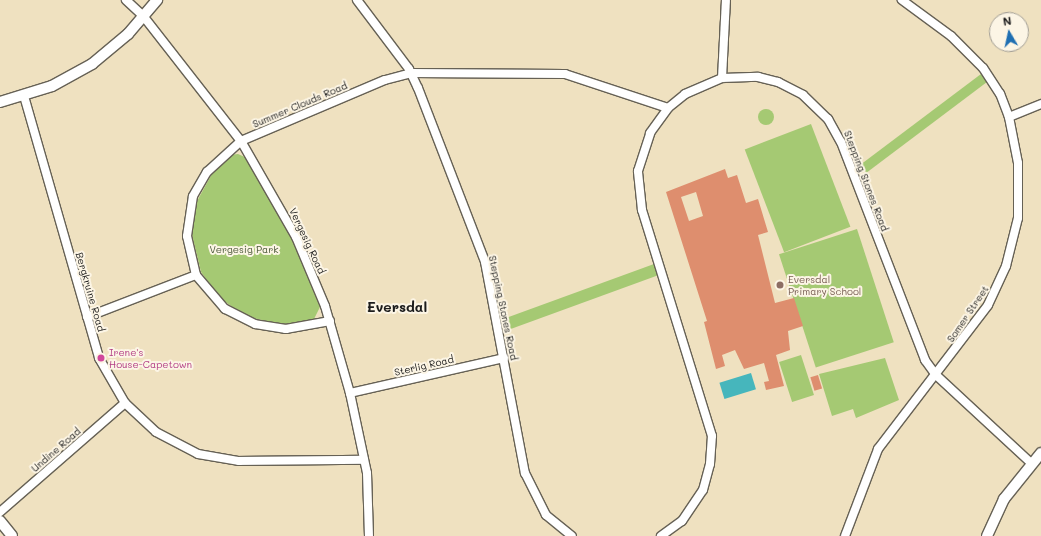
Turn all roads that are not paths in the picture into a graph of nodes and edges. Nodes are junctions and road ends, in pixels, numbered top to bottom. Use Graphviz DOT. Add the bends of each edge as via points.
graph roads {
  1 [pos="126,0"];
  2 [pos="157,0"];
  3 [pos="357,0"];
  4 [pos="726,0"];
  5 [pos="902,0"];
  6 [pos="144,18"];
  7 [pos="411,73"];
  8 [pos="722,78"];
  9 [pos="24,96"];
  10 [pos="0,102"];
  11 [pos="1041,104"];
  12 [pos="668,108"];
  13 [pos="1009,117"];
  14 [pos="241,141"];
  15 [pos="196,275"];
  16 [pos="87,317"];
  17 [pos="330,321"];
  18 [pos="504,358"];
  19 [pos="936,375"];
  20 [pos="350,393"];
  21 [pos="125,403"];
  22 [pos="1041,453"];
  23 [pos="364,460"];
  24 [pos="1031,462"];
  25 [pos="0,512"];
  26 [pos="0,521"];
  27 [pos="12,536"];
  28 [pos="369,536"];
  29 [pos="572,536"];
  30 [pos="661,536"];
  31 [pos="845,536"];
  32 [pos="987,536"];
  1 -- 6 [label="street, Vergesig Road"];
  2 -- 6 [label="street"];
  3 -- 7 [label="street, Stepping Stones Road"];
  4 -- 8 [label="street"];
  5 -- 13 [label="street, Somer Street" via="937,24 978,62 993,80"];
  6 -- 9 [label="street" via="92,64 52,86"];
  6 -- 14 [label="street, Vergesig Road"];
  7 -- 12 [label="street, Summer Clouds Road" via="565,74"];
  7 -- 14 [label="street, Summer Clouds Road" via="385,80"];
  7 -- 18 [label="street, Stepping Stones Road" via="485,262"];
  8 -- 12 [label="street, Stepping Stones Road" via="685,94"];
  8 -- 19 [label="street, Stepping Stones Road" via="758,77 778,82 803,95 828,119 841,142 919,348"];
  9 -- 10 [label="street"];
  9 -- 16 [label="street, Bergkruine Road"];
  11 -- 13 [label="street"];
  12 -- 30 [label="street, Stepping Stones Road" via="645,143 638,171 639,196 707,412 712,444 708,474 694,507 682,521"];
  13 -- 19 [label="street, Somer Street" via="1018,163 1020,194 1006,266 988,305"];
  14 -- 15 [label="street, Summer Clouds Road" via="207,172 193,196 187,236"];
  14 -- 17 [label="street, Vergesig Road" via="296,237"];
  15 -- 16 [label="street"];
  15 -- 17 [label="street, Summer Clouds Road" via="225,309 254,324 286,329"];
  16 -- 21 [label="street, Bergkruine Road" via="102,367"];
  17 -- 20 [label="street, Vergesig Road"];
  18 -- 20 [label="street, Sterlig Road"];
  18 -- 29 [label="street, Stepping Stones Road" via="521,453 531,488 546,515"];
  19 -- 24 [label="street, Stepping Stones Road"];
  19 -- 31 [label="street, Somer Street" via="878,449"];
  20 -- 23 [label="street, Vergesig Road"];
  21 -- 23 [label="street, Bergkruine Road" via="156,432 204,455 239,461"];
  21 -- 25 [label="street, Undine Road"];
  22 -- 24 [label="street"];
  23 -- 28 [label="street, Vergesig Road"];
  24 -- 32 [label="street" via="1004,499"];
  26 -- 27 [label="street"];
}
